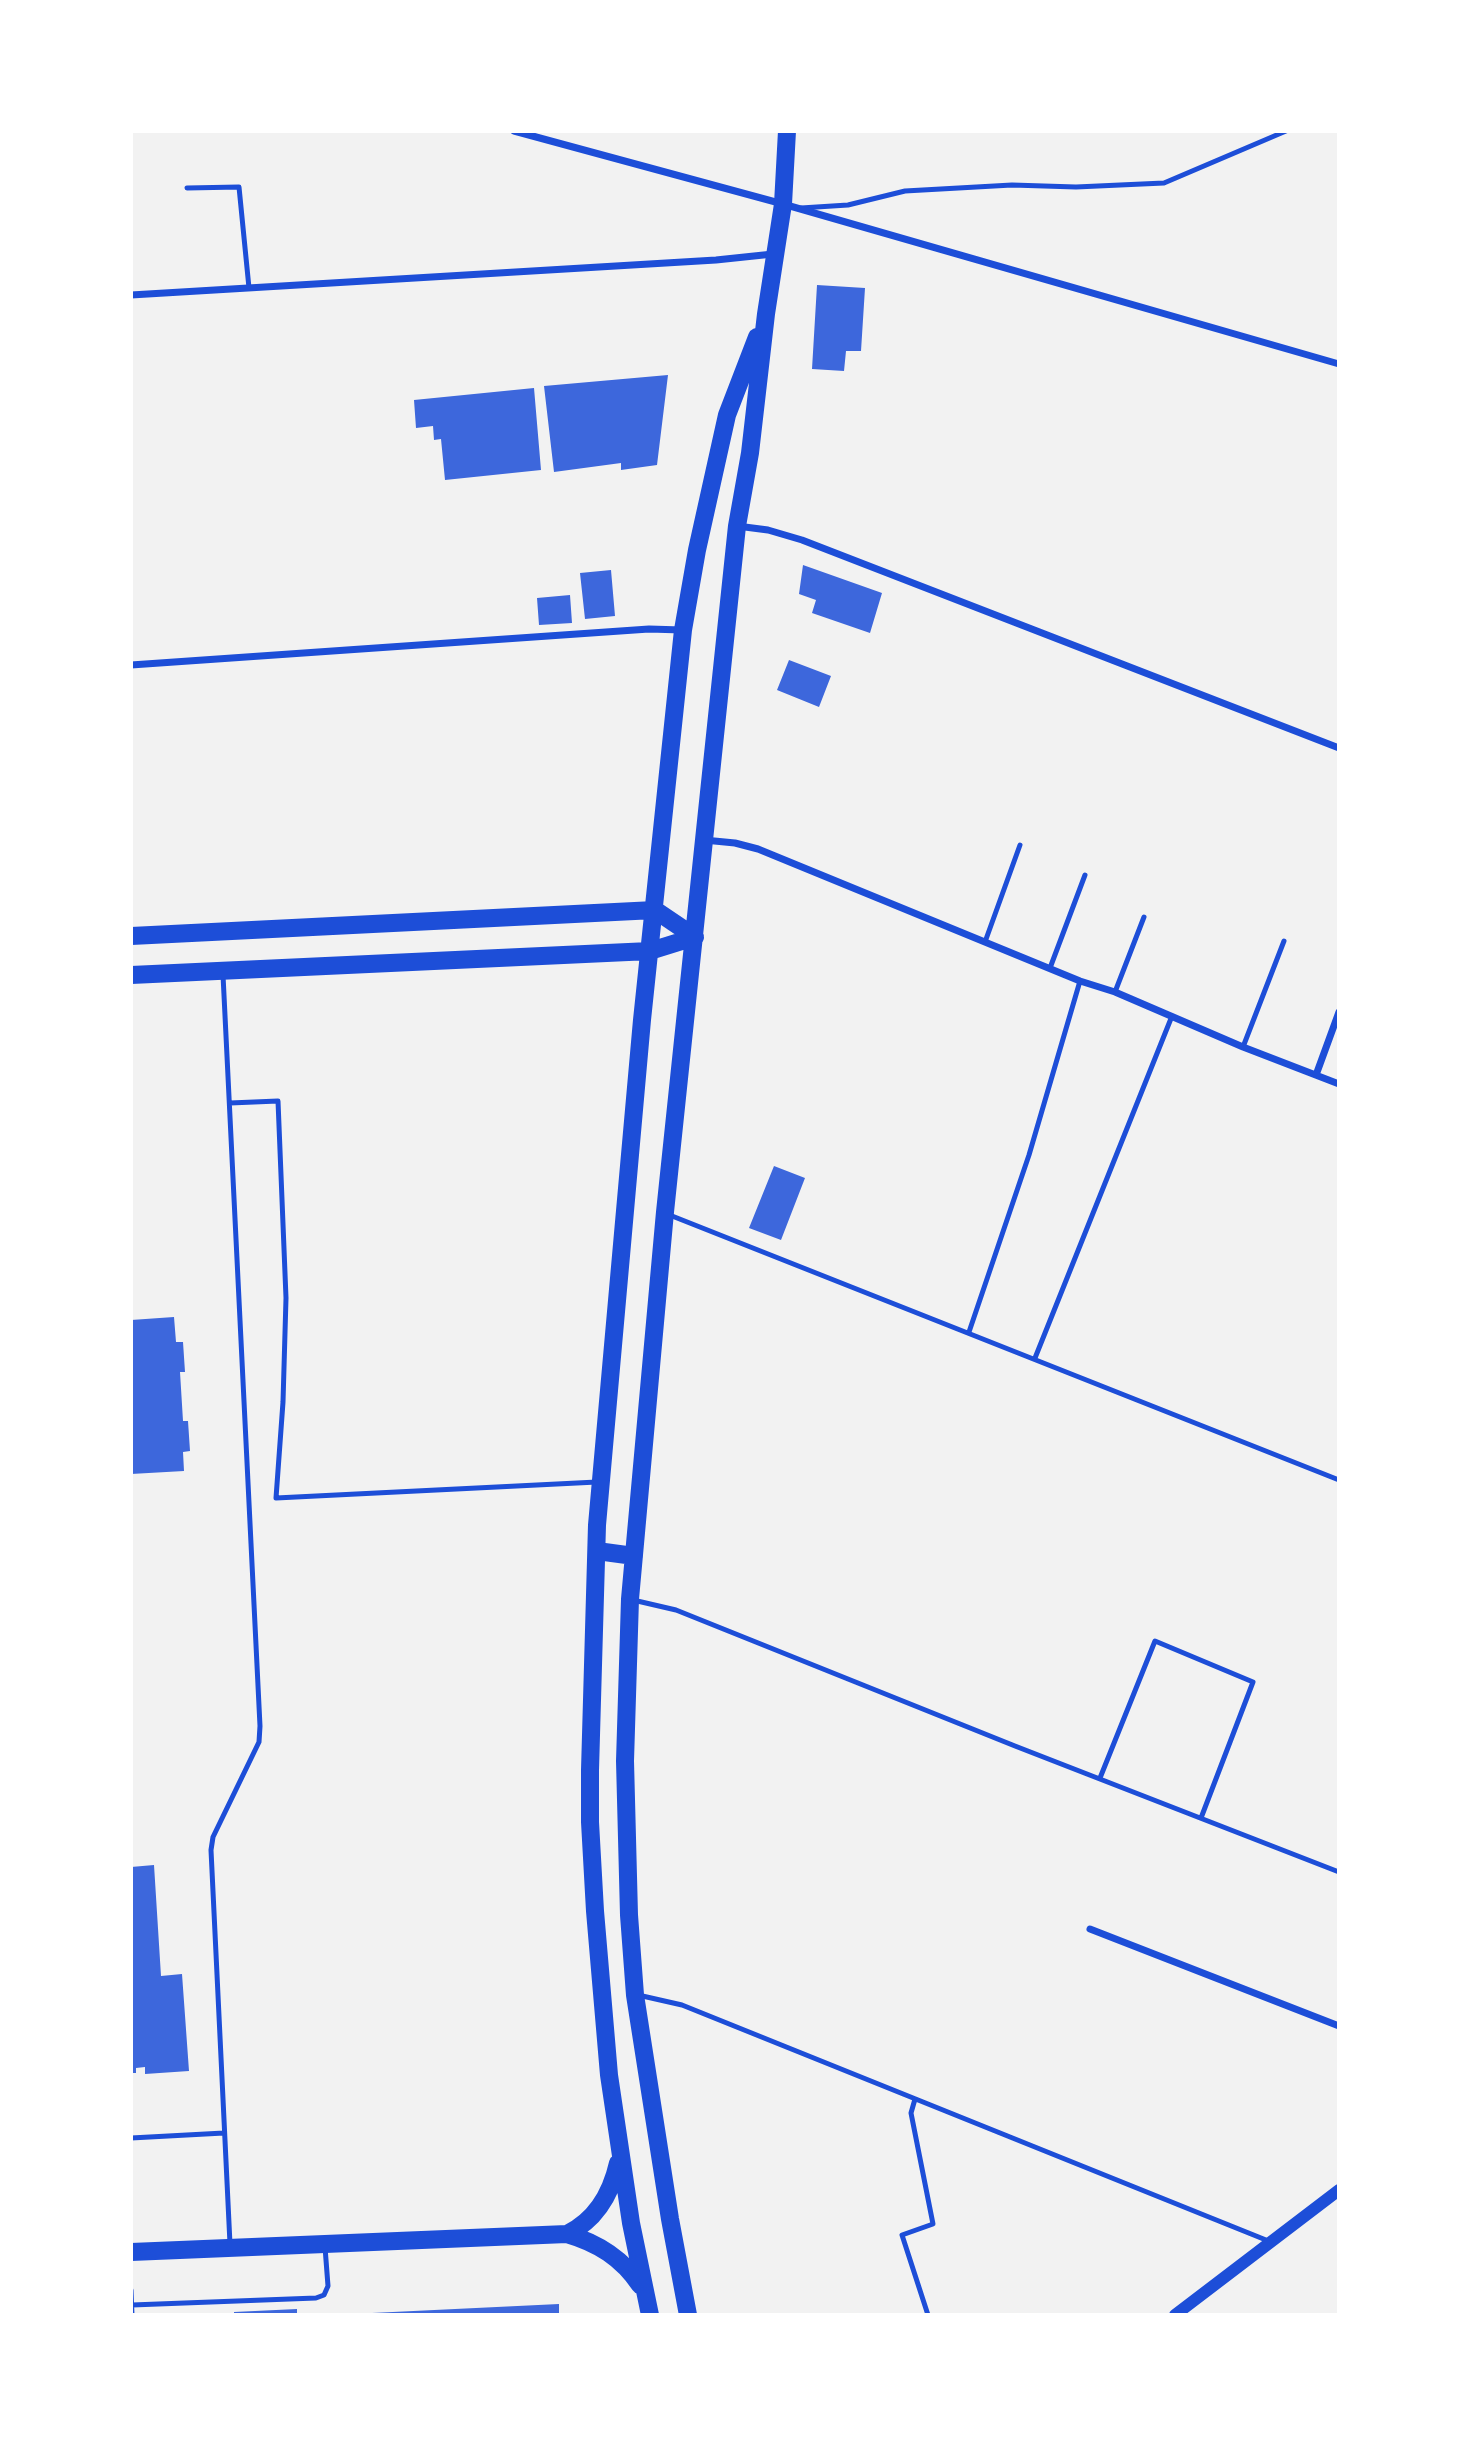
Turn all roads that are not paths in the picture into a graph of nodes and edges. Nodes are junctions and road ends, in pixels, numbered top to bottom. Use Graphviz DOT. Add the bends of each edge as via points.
graph roads {
  1 [pos="514,131"];
  2 [pos="786,131"];
  3 [pos="1286,131"];
  4 [pos="187,188"];
  5 [pos="790,206"];
  6 [pos="775,254"];
  7 [pos="249,288"];
  8 [pos="131,296"];
  9 [pos="766,314"];
  10 [pos="1339,364"];
  11 [pos="737,526"];
  12 [pos="682,630"];
  13 [pos="131,665"];
  14 [pos="1339,748"];
  15 [pos="704,840"];
  16 [pos="1020,845"];
  17 [pos="1085,875"];
  18 [pos="655,911"];
  19 [pos="1144,917"];
  20 [pos="131,936"];
  21 [pos="695,937"];
  22 [pos="1284,941"];
  23 [pos="985,942"];
  24 [pos="650,951"];
  25 [pos="1050,968"];
  26 [pos="223,971"];
  27 [pos="131,975"];
  28 [pos="1080,981"];
  29 [pos="1115,992"];
  30 [pos="1339,1012"];
  31 [pos="1172,1016"];
  32 [pos="1243,1047"];
  33 [pos="1316,1075"];
  34 [pos="1339,1084"];
  35 [pos="230,1103"];
  36 [pos="664,1212"];
  37 [pos="969,1332"];
  38 [pos="1035,1358"];
  39 [pos="1339,1480"];
  40 [pos="600,1482"];
  41 [pos="597,1551"];
  42 [pos="634,1556"];
  43 [pos="630,1599"];
  44 [pos="1100,1778"];
  45 [pos="1201,1818"];
  46 [pos="1339,1872"];
  47 [pos="1090,1929"];
  48 [pos="635,1994"];
  49 [pos="1339,2026"];
  50 [pos="915,2099"];
  51 [pos="224,2133"];
  52 [pos="131,2138"];
  53 [pos="621,2154"];
  54 [pos="1339,2190"];
  55 [pos="567,2234"];
  56 [pos="1271,2242"];
  57 [pos="325,2244"];
  58 [pos="230,2248"];
  59 [pos="131,2252"];
  60 [pos="131,2290"];
  61 [pos="646,2294"];
  62 [pos="132,2305"];
  63 [pos="132,2315"];
  64 [pos="650,2315"];
  65 [pos="688,2315"];
  66 [pos="928,2315"];
  67 [pos="1175,2315"];
  1 -- 5 [label="street"];
  2 -- 5 [label="main road"];
  3 -- 5 [label="lane" via="1164,183 905,191 848,205"];
  4 -- 7 [label="lane" via="239,187"];
  5 -- 6 [label="main road"];
  5 -- 10 [label="street"];
  6 -- 7 [label="street"];
  6 -- 9 [label="main road"];
  7 -- 8 [label="street"];
  9 -- 11 [label="main road"];
  9 -- 12 [label="main road" via="727,415"];
  11 -- 14 [label="street" via="802,540"];
  11 -- 15 [label="main road"];
  12 -- 13 [label="street"];
  12 -- 18 [label="main road"];
  15 -- 21 [label="main road"];
  15 -- 23 [label="street" via="758,849"];
  16 -- 23 [label="lane"];
  17 -- 25 [label="lane"];
  18 -- 20 [label="main road"];
  18 -- 21 [label="main road"];
  18 -- 24 [label="main road"];
  19 -- 29 [label="lane"];
  21 -- 24 [label="main road"];
  21 -- 36 [label="main road"];
  22 -- 32 [label="lane"];
  23 -- 25 [label="street"];
  24 -- 26 [label="main road"];
  24 -- 40 [label="main road"];
  25 -- 28 [label="street"];
  26 -- 27 [label="main road"];
  26 -- 35 [label="lane"];
  28 -- 29 [label="street"];
  28 -- 37 [label="lane" via="1029,1155"];
  29 -- 31 [label="street"];
  30 -- 33 [label="street"];
  31 -- 32 [label="street"];
  31 -- 38 [label="lane"];
  32 -- 33 [label="street"];
  33 -- 34 [label="street"];
  35 -- 40 [label="lane" via="278,1101 286,1298 276,1498"];
  35 -- 51 [label="lane" via="260,1726 259,1742 211,1850"];
  36 -- 37 [label="lane"];
  36 -- 42 [label="main road"];
  37 -- 38 [label="lane"];
  38 -- 39 [label="lane"];
  40 -- 41 [label="main road"];
  41 -- 42 [label="main road"];
  41 -- 53 [label="main road" via="590,1822 601,1992"];
  42 -- 43 [label="main road"];
  43 -- 44 [label="lane" via="676,1610"];
  43 -- 48 [label="main road" via="625,1761"];
  44 -- 45 [label="lane"];
  44 -- 45 [label="lane" via="1155,1642 1253,1682"];
  45 -- 46 [label="lane"];
  47 -- 49 [label="street"];
  48 -- 50 [label="lane" via="682,2006"];
  48 -- 65 [label="main road"];
  50 -- 56 [label="lane"];
  50 -- 66 [label="lane" via="911,2113 933,2224 902,2235"];
  51 -- 52 [label="lane"];
  51 -- 58 [label="lane"];
  53 -- 55 [label="main road" via="602,2205 581,2227"];
  53 -- 61 [label="main road"];
  54 -- 56 [label="street"];
  55 -- 57 [label="main road"];
  55 -- 61 [label="main road" via="595,2244 620,2261"];
  56 -- 67 [label="street"];
  57 -- 58 [label="main road"];
  57 -- 62 [label="lane" via="328,2286 316,2298"];
  58 -- 59 [label="main road"];
  60 -- 62 [label="lane"];
  61 -- 64 [label="main road"];
  62 -- 63 [label="lane"];
}
